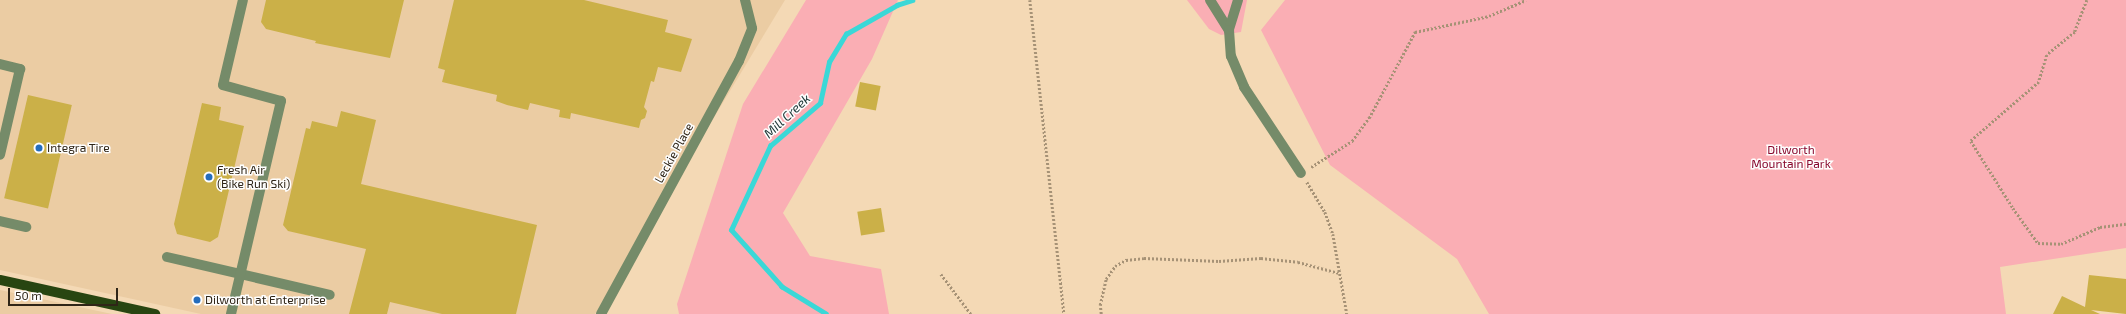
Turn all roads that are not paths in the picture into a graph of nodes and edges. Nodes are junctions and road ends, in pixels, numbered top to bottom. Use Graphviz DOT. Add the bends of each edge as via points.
graph roads {
  1 [pos="244,0"];
  2 [pos="745,0"];
  3 [pos="1210,0"];
  4 [pos="1238,0"];
  5 [pos="1229,30"];
  6 [pos="0,64"];
  7 [pos="0,155"];
  8 [pos="1301,173"];
  9 [pos="0,221"];
  10 [pos="26,227"];
  11 [pos="167,257"];
  12 [pos="240,274"];
  13 [pos="0,280"];
  14 [pos="330,295"];
  15 [pos="126,311"];
  16 [pos="154,314"];
  17 [pos="231,314"];
  18 [pos="601,314"];
  1 -- 12 [label="street" via="223,85 281,101"];
  2 -- 18 [label="street, Leckie Place" via="752,28 739,61"];
  3 -- 5 [label="street"];
  4 -- 5 [label="street"];
  5 -- 8 [label="street" via="1231,56 1244,87"];
  6 -- 7 [label="street" via="20,69"];
  9 -- 10 [label="street"];
  11 -- 12 [label="street"];
  12 -- 14 [label="street"];
  12 -- 17 [label="street"];
  13 -- 15 [label="main road"];
  15 -- 16 [label="main road"];
}
